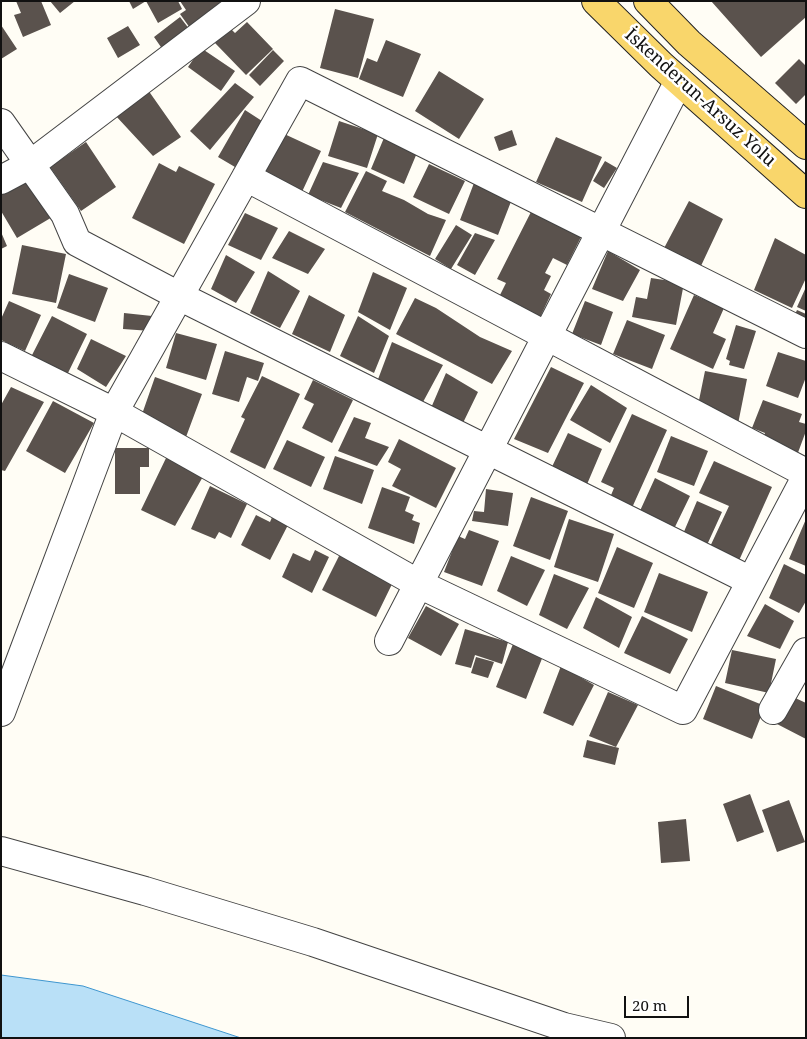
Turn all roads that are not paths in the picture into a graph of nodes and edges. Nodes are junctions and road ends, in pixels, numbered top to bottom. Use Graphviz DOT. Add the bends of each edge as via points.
graph roads {
  1 [pos="246,1"];
  2 [pos="596,1"];
  3 [pos="648,1"];
  4 [pos="679,81"];
  5 [pos="1,123"];
  6 [pos="806,145"];
  7 [pos="31,164"];
  8 [pos="246,177"];
  9 [pos="1,180"];
  10 [pos="806,194"];
  11 [pos="601,232"];
  12 [pos="179,296"];
  13 [pos="806,334"];
  14 [pos="547,336"];
  15 [pos="1,356"];
  16 [pos="114,412"];
  17 [pos="488,450"];
  18 [pos="806,475"];
  19 [pos="751,581"];
  20 [pos="419,584"];
  21 [pos="389,641"];
  22 [pos="806,652"];
  23 [pos="773,710"];
  24 [pos="1,712"];
  25 [pos="1,851"];
  26 [pos="611,1038"];
  1 -- 7 [label="street"];
  2 -- 4 [label="main road, İskenderun-Arsuz Yolu"];
  3 -- 6 [label="main road, İskenderun-Arsuz Yolu" via="689,43"];
  4 -- 10 [label="main road, İskenderun-Arsuz Yolu"];
  4 -- 11 [label="street"];
  5 -- 7 [label="street"];
  7 -- 9 [label="street"];
  7 -- 12 [label="street" via="65,214 77,242"];
  8 -- 11 [label="street" via="300,81"];
  8 -- 12 [label="street"];
  8 -- 14 [label="street"];
  11 -- 13 [label="street"];
  11 -- 14 [label="street"];
  12 -- 16 [label="street"];
  12 -- 17 [label="street"];
  14 -- 17 [label="street"];
  14 -- 18 [label="street"];
  15 -- 16 [label="street"];
  16 -- 20 [label="street"];
  16 -- 24 [label="street"];
  17 -- 19 [label="street"];
  17 -- 20 [label="street"];
  18 -- 19 [label="street"];
  19 -- 20 [label="street" via="683,710"];
  20 -- 21 [label="street"];
  22 -- 23 [label="street"];
  25 -- 26 [label="street" via="314,942 564,1027"];
}
